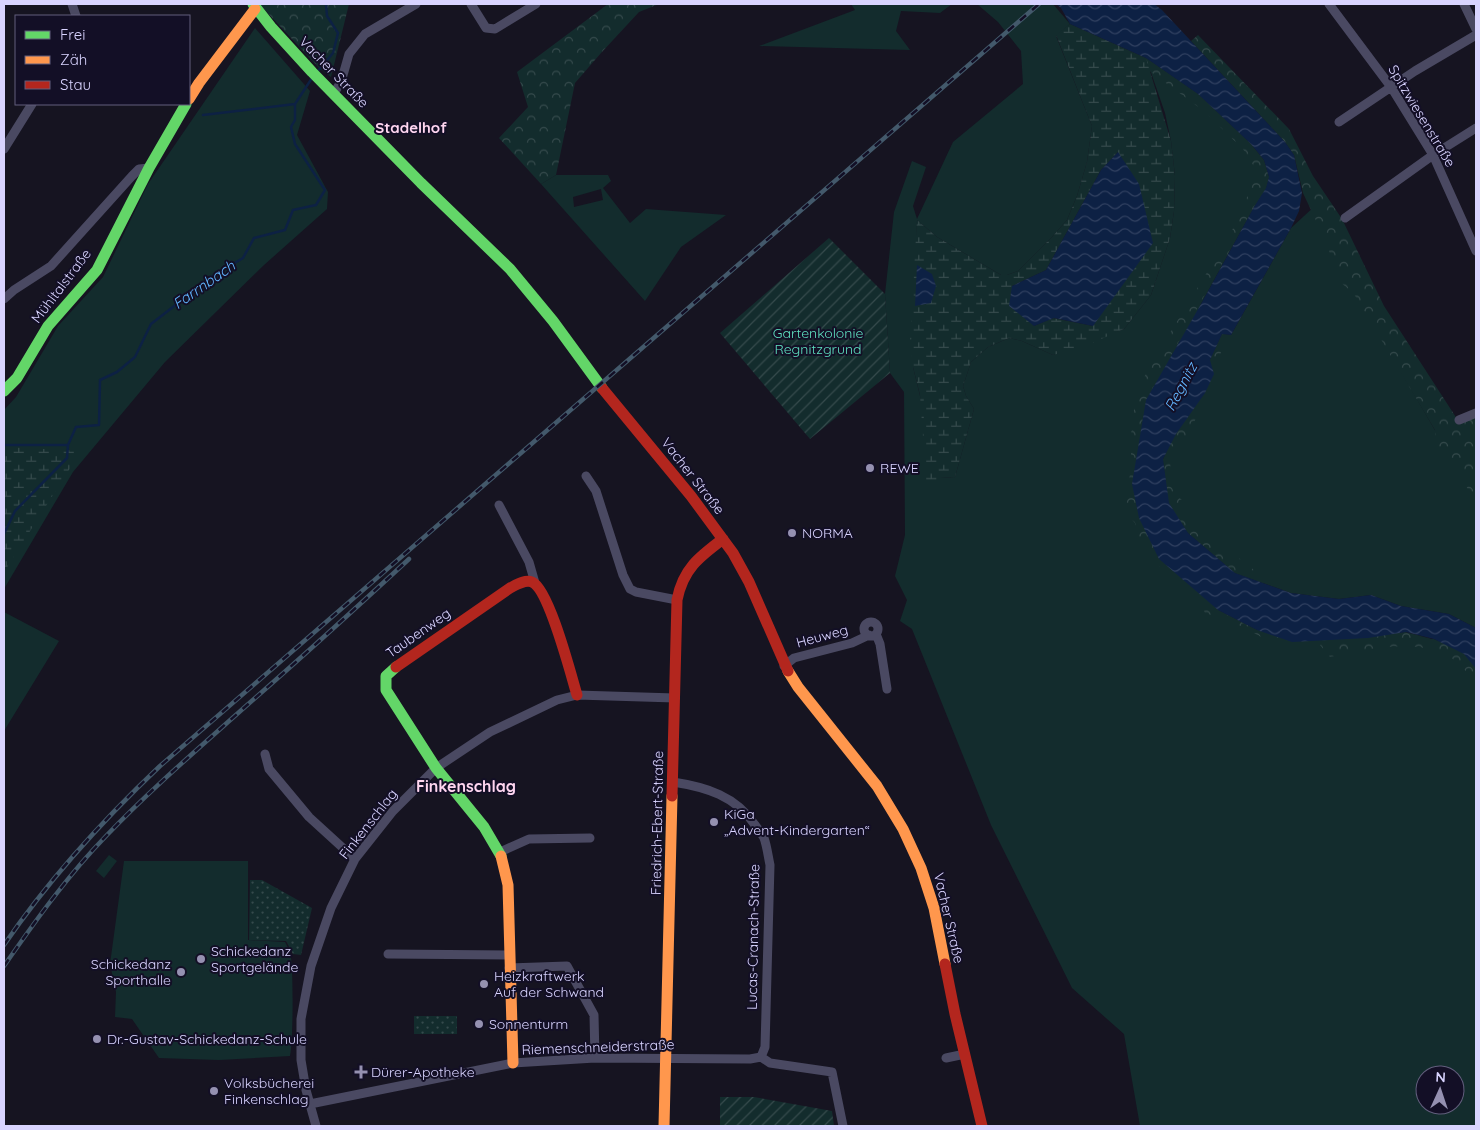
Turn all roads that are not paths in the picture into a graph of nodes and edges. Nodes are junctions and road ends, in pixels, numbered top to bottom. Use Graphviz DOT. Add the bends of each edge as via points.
graph roads {
  1 [pos="416,4"];
  2 [pos="471,4"];
  3 [pos="536,4"];
  4 [pos="1329,4"];
  5 [pos="1464,4"];
  6 [pos="254,6"];
  7 [pos="1476,30"];
  8 [pos="1476,35"];
  9 [pos="1391,87"];
  10 [pos="334,93"];
  11 [pos="190,97"];
  12 [pos="31,105"];
  13 [pos="185,105"];
  14 [pos="1339,122"];
  15 [pos="1476,128"];
  16 [pos="4,149"];
  17 [pos="1433,155"];
  18 [pos="149,168"];
  19 [pos="1345,218"];
  20 [pos="1476,251"];
  21 [pos="4,299"];
  22 [pos="4,391"];
  23 [pos="1476,413"];
  24 [pos="1459,420"];
  25 [pos="586,476"];
  26 [pos="500,504"];
  27 [pos="723,539"];
  28 [pos="535,584"];
  29 [pos="677,600"];
  30 [pos="784,666"];
  31 [pos="887,689"];
  32 [pos="577,696"];
  33 [pos="675,698"];
  34 [pos="265,754"];
  35 [pos="436,768"];
  36 [pos="673,782"];
  37 [pos="590,838"];
  38 [pos="500,852"];
  39 [pos="355,859"];
  40 [pos="388,954"];
  41 [pos="509,955"];
  42 [pos="509,968"];
  43 [pos="965,1054"];
  44 [pos="761,1057"];
  45 [pos="595,1058"];
  46 [pos="666,1058"];
  47 [pos="946,1058"];
  48 [pos="513,1063"];
  49 [pos="310,1104"];
  50 [pos="316,1126"];
  51 [pos="664,1126"];
  52 [pos="843,1126"];
  53 [pos="982,1126"];
  1 -- 10 [label="street" via="365,34 349,54 341,82"];
  2 -- 3 [label="street" via="486,28 495,29"];
  4 -- 9 [label="street, Spitzwiesenstraße"];
  5 -- 7 [label="street"];
  6 -- 10 [label="street, Vacher Straße"];
  6 -- 11 [label="street"];
  8 -- 9 [label="street"];
  9 -- 14 [label="street"];
  9 -- 17 [label="street, Spitzwiesenstraße"];
  10 -- 27 [label="street, Vacher Straße" via="510,268"];
  12 -- 16 [label="street"];
  13 -- 18 [label="street, Mühltalstraße"];
  15 -- 17 [label="street"];
  17 -- 19 [label="street"];
  17 -- 20 [label="street, Spitzwiesenstraße"];
  18 -- 21 [label="street, Mühltalstraße" via="140,169 132,176 51,266"];
  18 -- 22 [label="street, Mühltalstraße" via="96,270 48,326 16,378"];
  23 -- 24 [label="street"];
  25 -- 29 [label="street" via="596,491 630,589"];
  26 -- 28 [label="street" via="529,562"];
  27 -- 29 [label="street, Friedrich-Ebert-Straße" via="689,567"];
  27 -- 30 [label="street, Vacher Straße" via="749,582"];
  28 -- 32 [label="street" via="557,629"];
  28 -- 35 [label="street, Taubenweg" via="530,581 510,588 386,676 386,690"];
  29 -- 33 [label="street, Friedrich-Ebert-Straße"];
  30 -- 31 [label="street, Heuweg" via="794,658 852,644 872,635 880,644"];
  30 -- 43 [label="street, Vacher Straße" via="877,786 912,848 934,908"];
  32 -- 33 [label="street, Finkenschlag"];
  32 -- 35 [label="street, Finkenschlag" via="557,700 490,732"];
  33 -- 36 [label="street, Friedrich-Ebert-Straße"];
  34 -- 39 [label="street" via="269,769 309,817"];
  35 -- 38 [label="street"];
  35 -- 39 [label="street, Finkenschlag" via="393,811"];
  36 -- 44 [label="street, Lucas-Cranach-Straße" via="696,786 727,798 741,808 764,838 770,865 765,1046"];
  36 -- 46 [label="street, Friedrich-Ebert-Straße"];
  37 -- 38 [label="street" via="529,839"];
  38 -- 41 [label="street" via="508,885"];
  39 -- 49 [label="street, Finkenschlag" via="331,908 310,966 304,997 301,1060"];
  40 -- 41 [label="street"];
  41 -- 42 [label="street"];
  42 -- 45 [label="street" via="567,966 594,1015"];
  42 -- 48 [label="street"];
  43 -- 47 [label="street"];
  43 -- 53 [label="street, Vacher Straße"];
  44 -- 46 [label="street, Riemenschneiderstraße"];
  44 -- 52 [label="street, Riemenschneiderstraße" via="770,1063 832,1072"];
  45 -- 46 [label="street, Riemenschneiderstraße"];
  45 -- 48 [label="street, Riemenschneiderstraße"];
  46 -- 51 [label="street, Friedrich-Ebert-Straße"];
  48 -- 49 [label="street, Riemenschneiderstraße"];
  49 -- 50 [label="street, Finkenschlag"];
}
